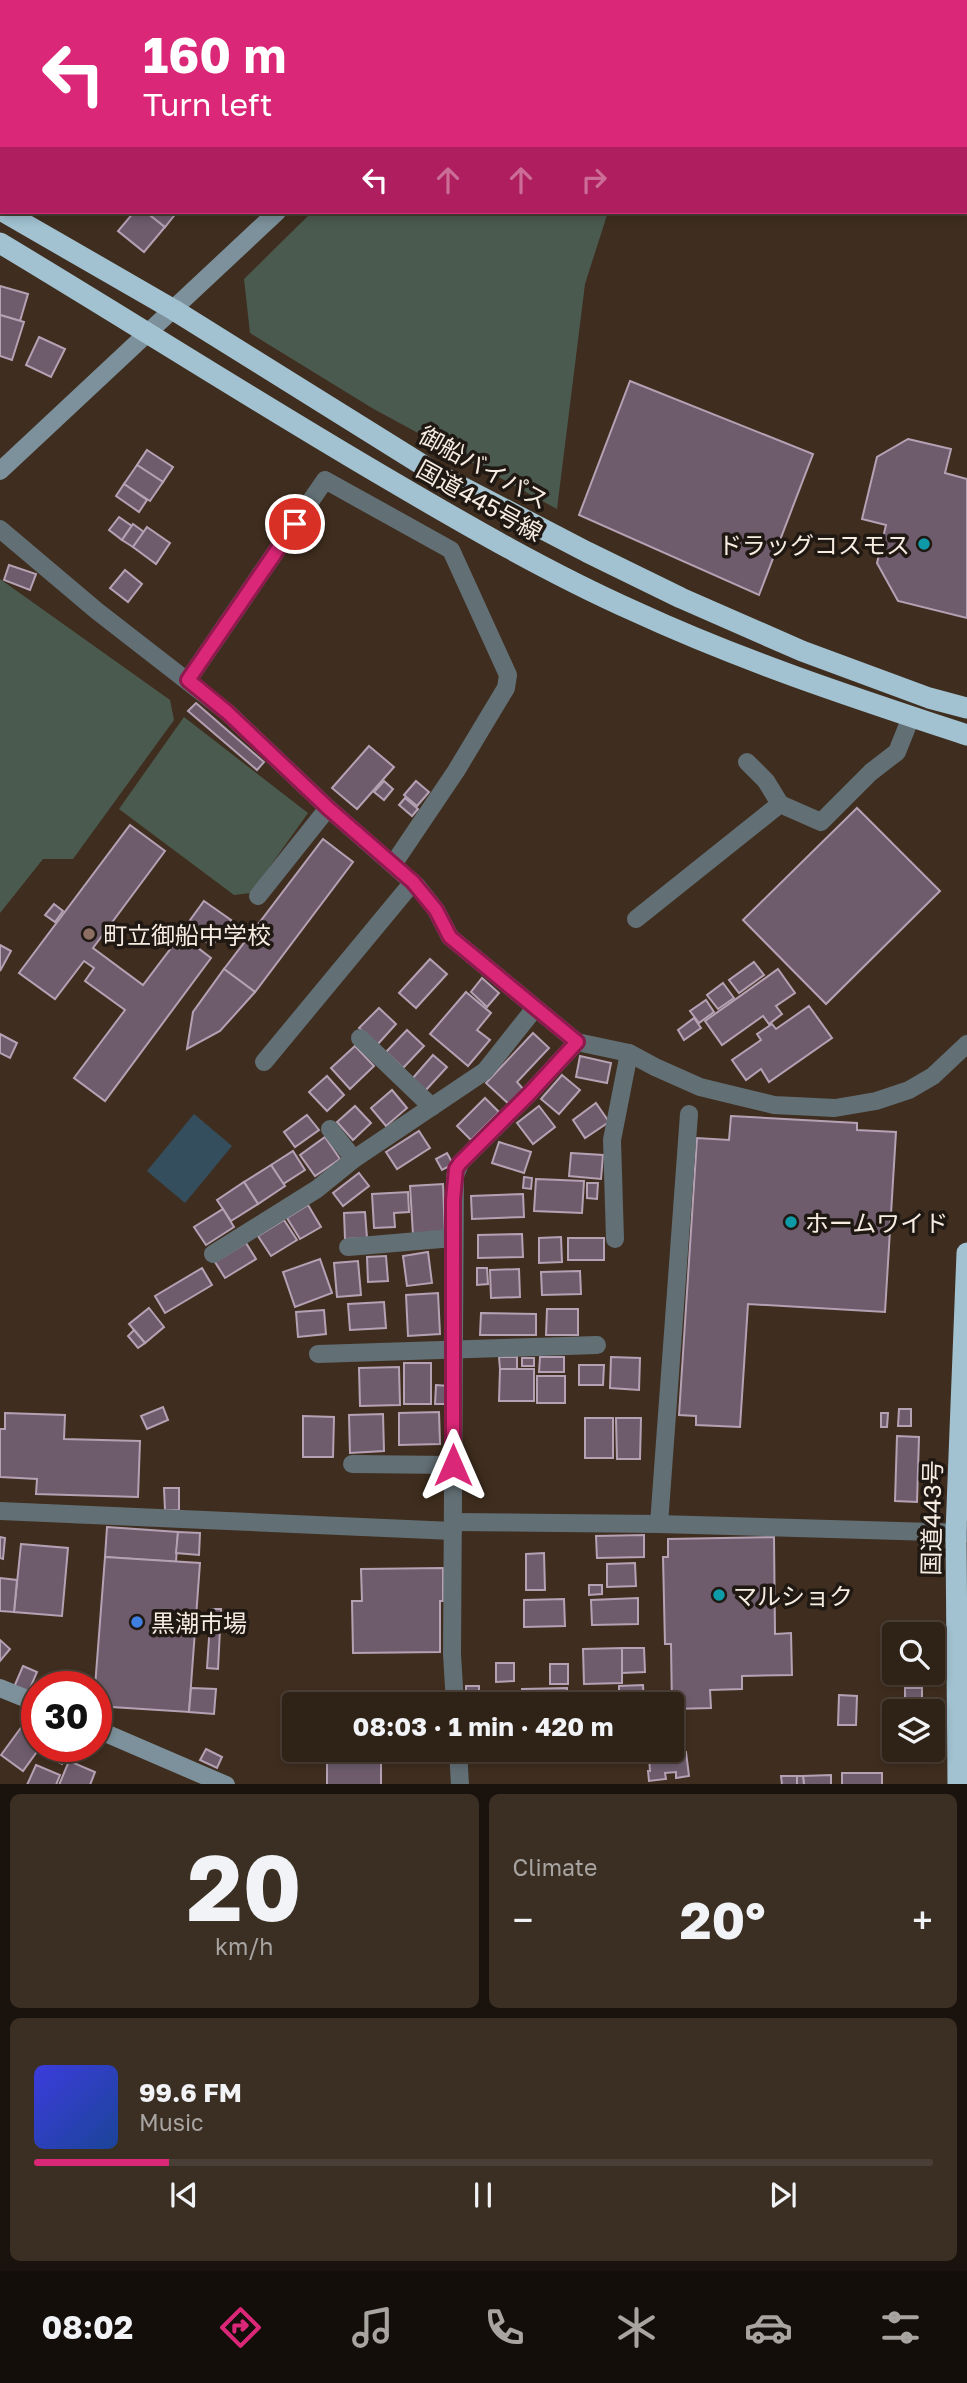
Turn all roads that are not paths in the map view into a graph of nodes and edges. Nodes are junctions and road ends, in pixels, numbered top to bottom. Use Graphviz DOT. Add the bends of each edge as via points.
graph roads {
  1 [pos="8,214"];
  2 [pos="273,214"];
  3 [pos="0,245"];
  4 [pos="174,310"];
  5 [pos="148,334"];
  6 [pos="0,471"];
  7 [pos="464,523"];
  8 [pos="0,529"];
  9 [pos="451,550"];
  10 [pos="188,680"];
  11 [pos="967,709"];
  12 [pos="911,717"];
  13 [pos="967,735"];
  14 [pos="747,762"];
  15 [pos="780,804"];
  16 [pos="328,808"];
  17 [pos="394,863"];
  18 [pos="413,882"];
  19 [pos="258,896"];
  20 [pos="636,919"];
  21 [pos="535,1008"];
  22 [pos="360,1038"];
  23 [pos="577,1042"];
  24 [pos="967,1044"];
  25 [pos="629,1053"];
  26 [pos="264,1062"];
  27 [pos="432,1107"];
  28 [pos="689,1114"];
  29 [pos="330,1129"];
  30 [pos="354,1159"];
  31 [pos="453,1238"];
  32 [pos="615,1239"];
  33 [pos="348,1247"];
  34 [pos="213,1254"];
  35 [pos="967,1254"];
  36 [pos="597,1345"];
  37 [pos="453,1350"];
  38 [pos="318,1354"];
  39 [pos="352,1464"];
  40 [pos="453,1465"];
  41 [pos="0,1511"];
  42 [pos="659,1524"];
  43 [pos="453,1526"];
  44 [pos="961,1532"];
  45 [pos="0,1688"];
  46 [pos="454,1692"];
  47 [pos="21,1697"];
  48 [pos="112,1735"];
  49 [pos="459,1762"];
  50 [pos="226,1784"];
  51 [pos="460,1784"];
  52 [pos="958,1784"];
  1 -- 4 [label="highway, 御船バイパス"];
  2 -- 4 [label="street"];
  3 -- 5 [label="highway, 国道445号線"];
  4 -- 5 [label="street"];
  4 -- 11 [label="highway, 御船バイパス" via="437,474 598,558 802,651"];
  5 -- 6 [label="street"];
  5 -- 7 [label="highway, 国道445号線"];
  7 -- 9 [label="street"];
  7 -- 12 [label="highway, 国道445号線" via="633,611 754,662"];
  8 -- 10 [label="street"];
  9 -- 10 [label="street" via="325,480"];
  9 -- 17 [label="street" via="508,674 506,688"];
  10 -- 16 [label="street"];
  12 -- 13 [label="highway, 国道445号線"];
  12 -- 15 [label="street" via="897,752 821,822"];
  14 -- 15 [label="street"];
  15 -- 20 [label="street"];
  16 -- 17 [label="street"];
  16 -- 19 [label="street"];
  17 -- 18 [label="street"];
  18 -- 21 [label="street" via="450,937"];
  18 -- 26 [label="street"];
  21 -- 23 [label="street"];
  21 -- 27 [label="street" via="485,1071"];
  22 -- 27 [label="street"];
  23 -- 25 [label="street"];
  23 -- 31 [label="street" via="456,1169"];
  24 -- 25 [label="street" via="933,1076 909,1090 835,1108 774,1105 700,1087"];
  25 -- 32 [label="street" via="612,1140"];
  27 -- 30 [label="street"];
  28 -- 42 [label="street"];
  29 -- 30 [label="street"];
  30 -- 34 [label="street" via="317,1189"];
  31 -- 33 [label="street"];
  31 -- 37 [label="street"];
  35 -- 44 [label="highway, 国道443号"];
  36 -- 37 [label="street"];
  37 -- 38 [label="street"];
  37 -- 40 [label="street"];
  39 -- 40 [label="street"];
  40 -- 43 [label="street"];
  41 -- 43 [label="street"];
  42 -- 43 [label="street"];
  42 -- 44 [label="street"];
  43 -- 46 [label="street"];
  44 -- 52 [label="highway, 国道443号"];
  45 -- 47 [label="street"];
  48 -- 50 [label="street"];
  49 -- 51 [label="street"];
}
